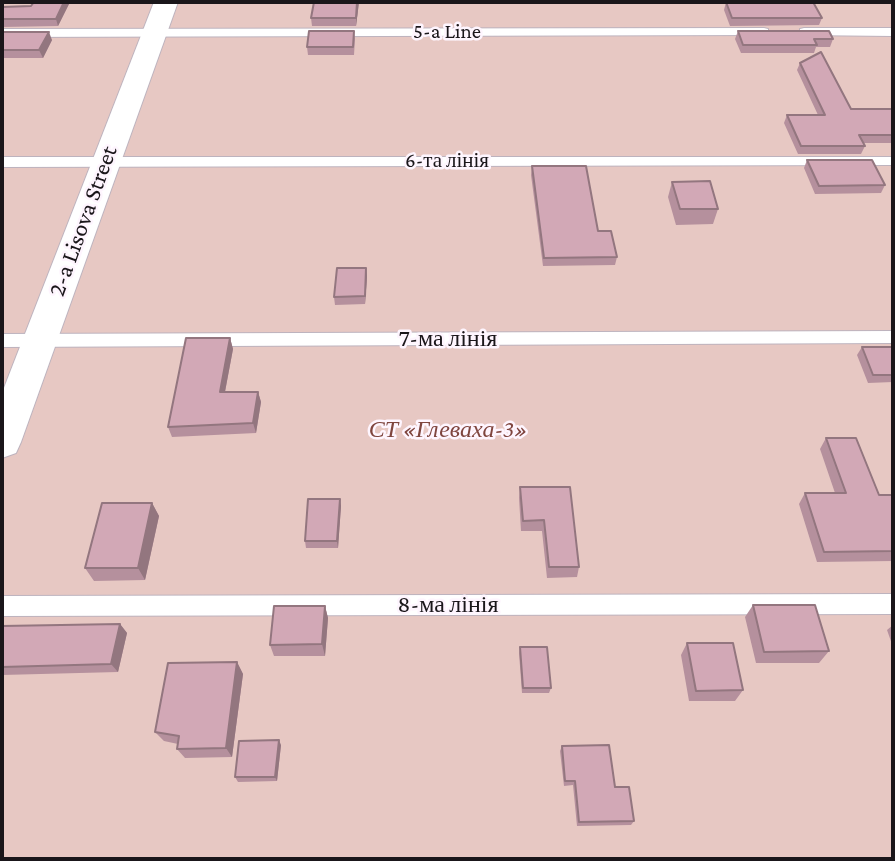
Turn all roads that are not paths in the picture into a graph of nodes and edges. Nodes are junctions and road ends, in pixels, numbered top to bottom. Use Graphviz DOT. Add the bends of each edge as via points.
graph roads {
  1 [pos="166,2"];
  2 [pos="154,32"];
  3 [pos="782,32"];
  4 [pos="796,32"];
  5 [pos="893,32"];
  6 [pos="2,33"];
  7 [pos="893,161"];
  8 [pos="2,162"];
  9 [pos="104,162"];
  10 [pos="893,337"];
  11 [pos="2,341"];
  12 [pos="40,341"];
  13 [pos="2,442"];
  14 [pos="893,604"];
  15 [pos="2,606"];
  1 -- 2 [label="street, 2-a Lisova Street"];
  2 -- 3 [label="lane, 5-a Line"];
  2 -- 6 [label="lane, 5-a Line"];
  2 -- 9 [label="street, 2-a Lisova Street"];
  4 -- 5 [label="lane"];
  7 -- 9 [label="lane, 6-та лінія"];
  8 -- 9 [label="lane, 6-та лінія"];
  9 -- 12 [label="street, 2-a Lisova Street"];
  10 -- 12 [label="lane, 7-ма лінія"];
  11 -- 12 [label="lane, 7-ма лінія"];
  12 -- 13 [label="street, 2-a Lisova Street"];
  14 -- 15 [label="lane, 8-ма лінія"];
}
